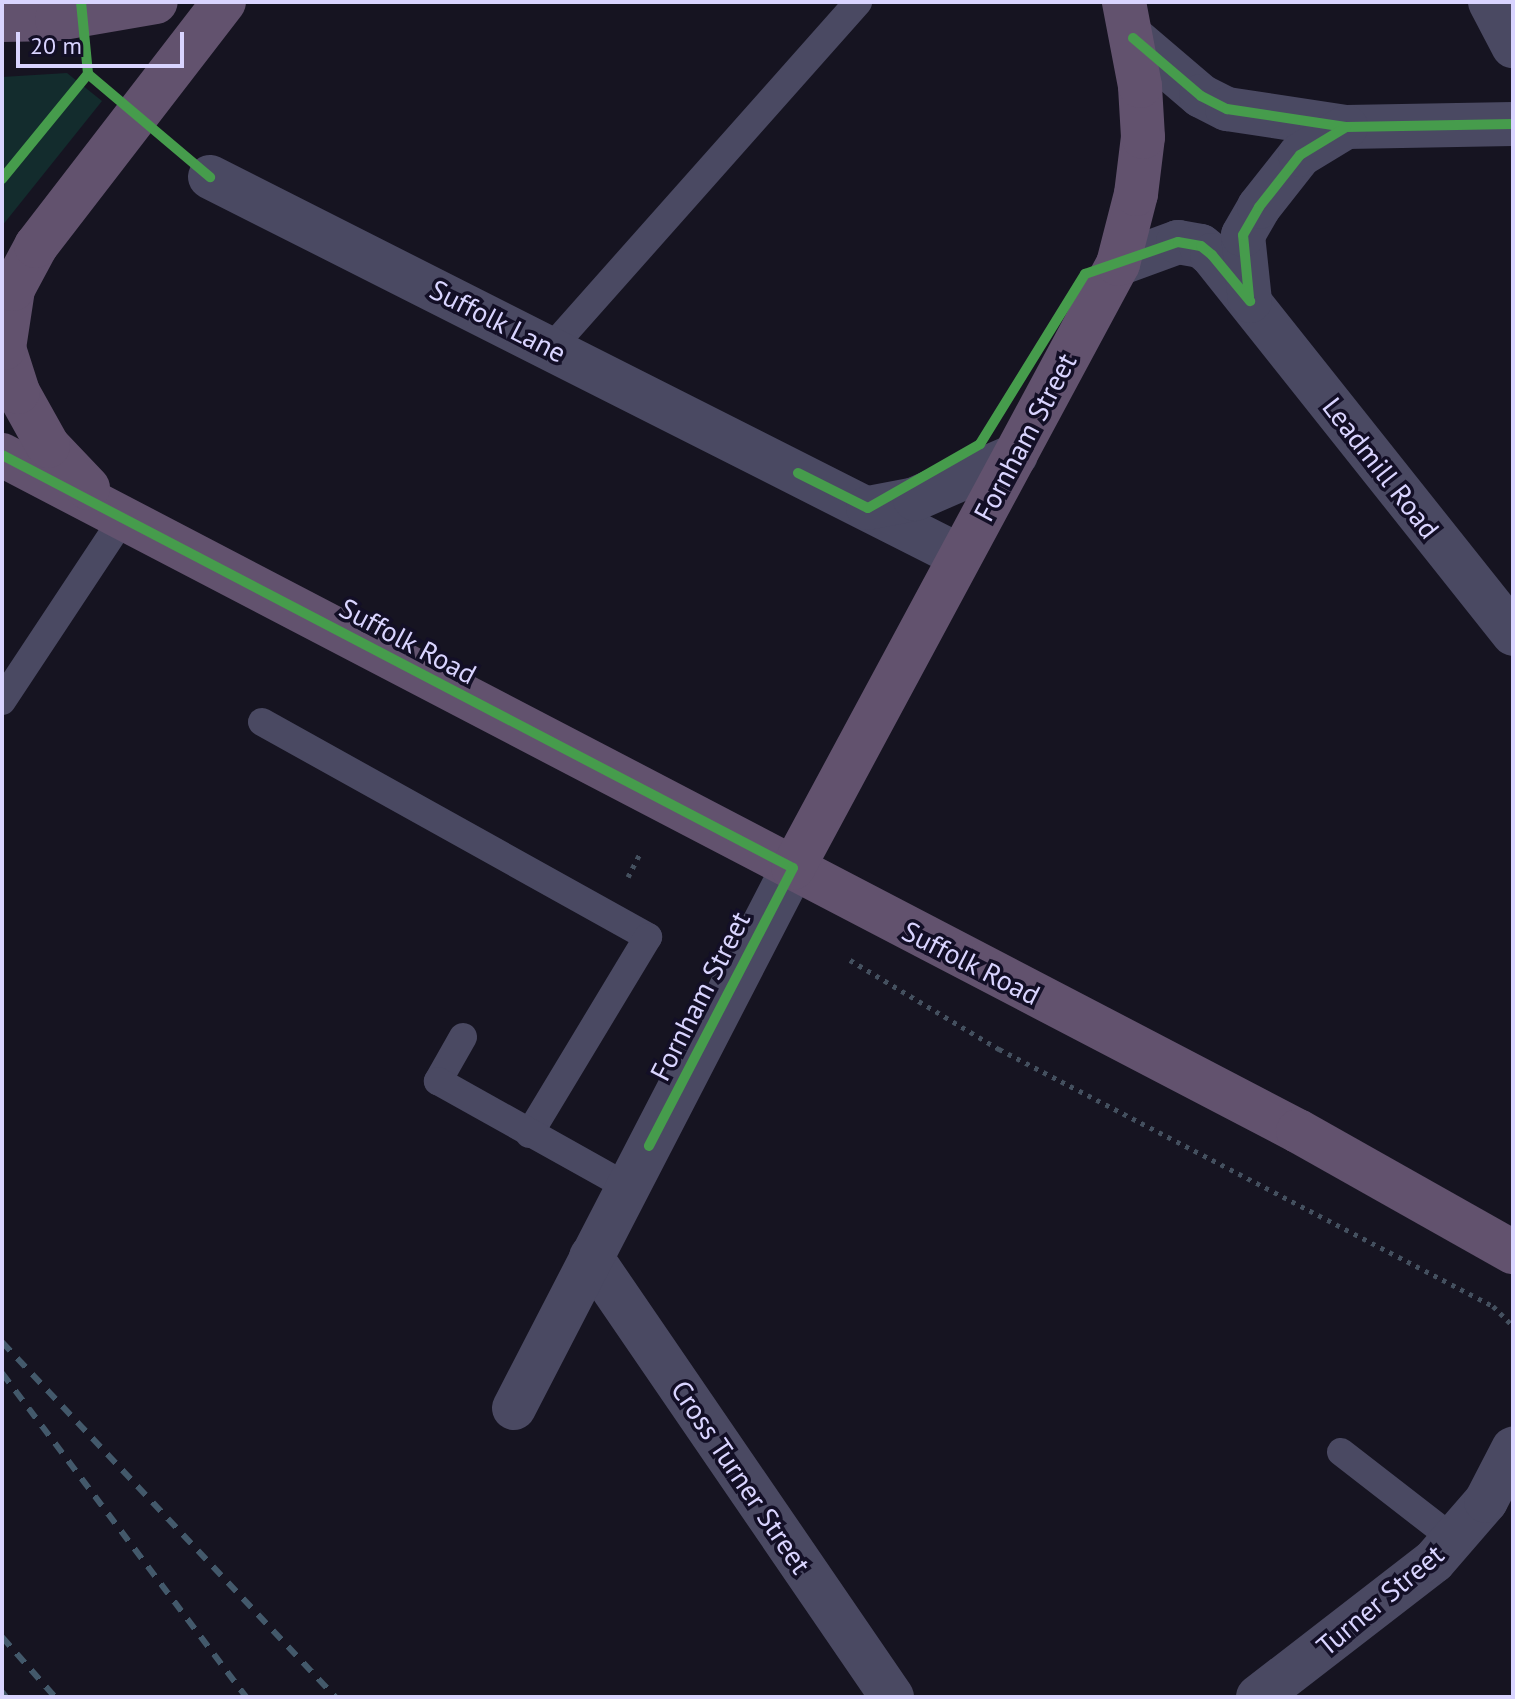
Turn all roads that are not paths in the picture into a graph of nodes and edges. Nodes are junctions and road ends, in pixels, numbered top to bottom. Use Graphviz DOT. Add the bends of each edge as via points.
graph roads {
  1 [pos="156,2"];
  2 [pos="224,2"];
  3 [pos="858,2"];
  4 [pos="1490,2"];
  5 [pos="2,20"];
  6 [pos="1128,20"];
  7 [pos="1513,46"];
  8 [pos="1513,124"];
  9 [pos="1346,127"];
  10 [pos="210,177"];
  11 [pos="1118,264"];
  12 [pos="1250,301"];
  13 [pos="552,347"];
  14 [pos="2,455"];
  15 [pos="1016,455"];
  16 [pos="868,508"];
  17 [pos="123,518"];
  18 [pos="960,556"];
  19 [pos="1513,634"];
  20 [pos="2,701"];
  21 [pos="262,722"];
  22 [pos="793,868"];
  23 [pos="463,1037"];
  24 [pos="529,1134"];
  25 [pos="628,1187"];
  26 [pos="1513,1252"];
  27 [pos="591,1257"];
  28 [pos="514,1408"];
  29 [pos="1513,1449"];
  30 [pos="1341,1452"];
  31 [pos="1453,1539"];
  32 [pos="892,1697"];
  33 [pos="1258,1697"];
  1 -- 5 [label="highway" via="57,19"];
  2 -- 17 [label="highway" via="36,246 13,289 4,326 4,348 36,430 67,471"];
  3 -- 13 [label="lane"];
  4 -- 7 [label="street"];
  6 -- 9 [label="street" via="1201,96 1227,109"];
  6 -- 11 [label="highway, Fornham Street" via="1143,137 1136,194"];
  8 -- 9 [label="street"];
  9 -- 12 [label="street" via="1300,155 1243,235"];
  10 -- 13 [label="street, Suffolk Lane"];
  11 -- 12 [label="street, Leadmill Road" via="1178,242 1201,246"];
  11 -- 15 [label="highway, Fornham Street"];
  12 -- 19 [label="street, Leadmill Road"];
  13 -- 16 [label="street, Suffolk Lane"];
  14 -- 17 [label="highway, Suffolk Road"];
  15 -- 16 [label="street" via="915,499"];
  15 -- 18 [label="highway, Fornham Street"];
  16 -- 18 [label="street, Suffolk Lane"];
  17 -- 20 [label="lane"];
  17 -- 22 [label="highway, Suffolk Road"];
  18 -- 22 [label="highway, Fornham Street"];
  21 -- 24 [label="lane" via="545,890 648,937"];
  22 -- 25 [label="street, Fornham Street"];
  22 -- 26 [label="highway, Suffolk Road" via="1298,1131"];
  23 -- 24 [label="lane" via="438,1081"];
  24 -- 25 [label="lane"];
  25 -- 27 [label="street, Fornham Street"];
  27 -- 28 [label="street, Fornham Street"];
  27 -- 32 [label="street, Cross Turner Street"];
  29 -- 31 [label="street, Turner Street" via="1486,1501"];
  30 -- 31 [label="lane"];
  31 -- 33 [label="street, Turner Street" via="1371,1614"];
}
